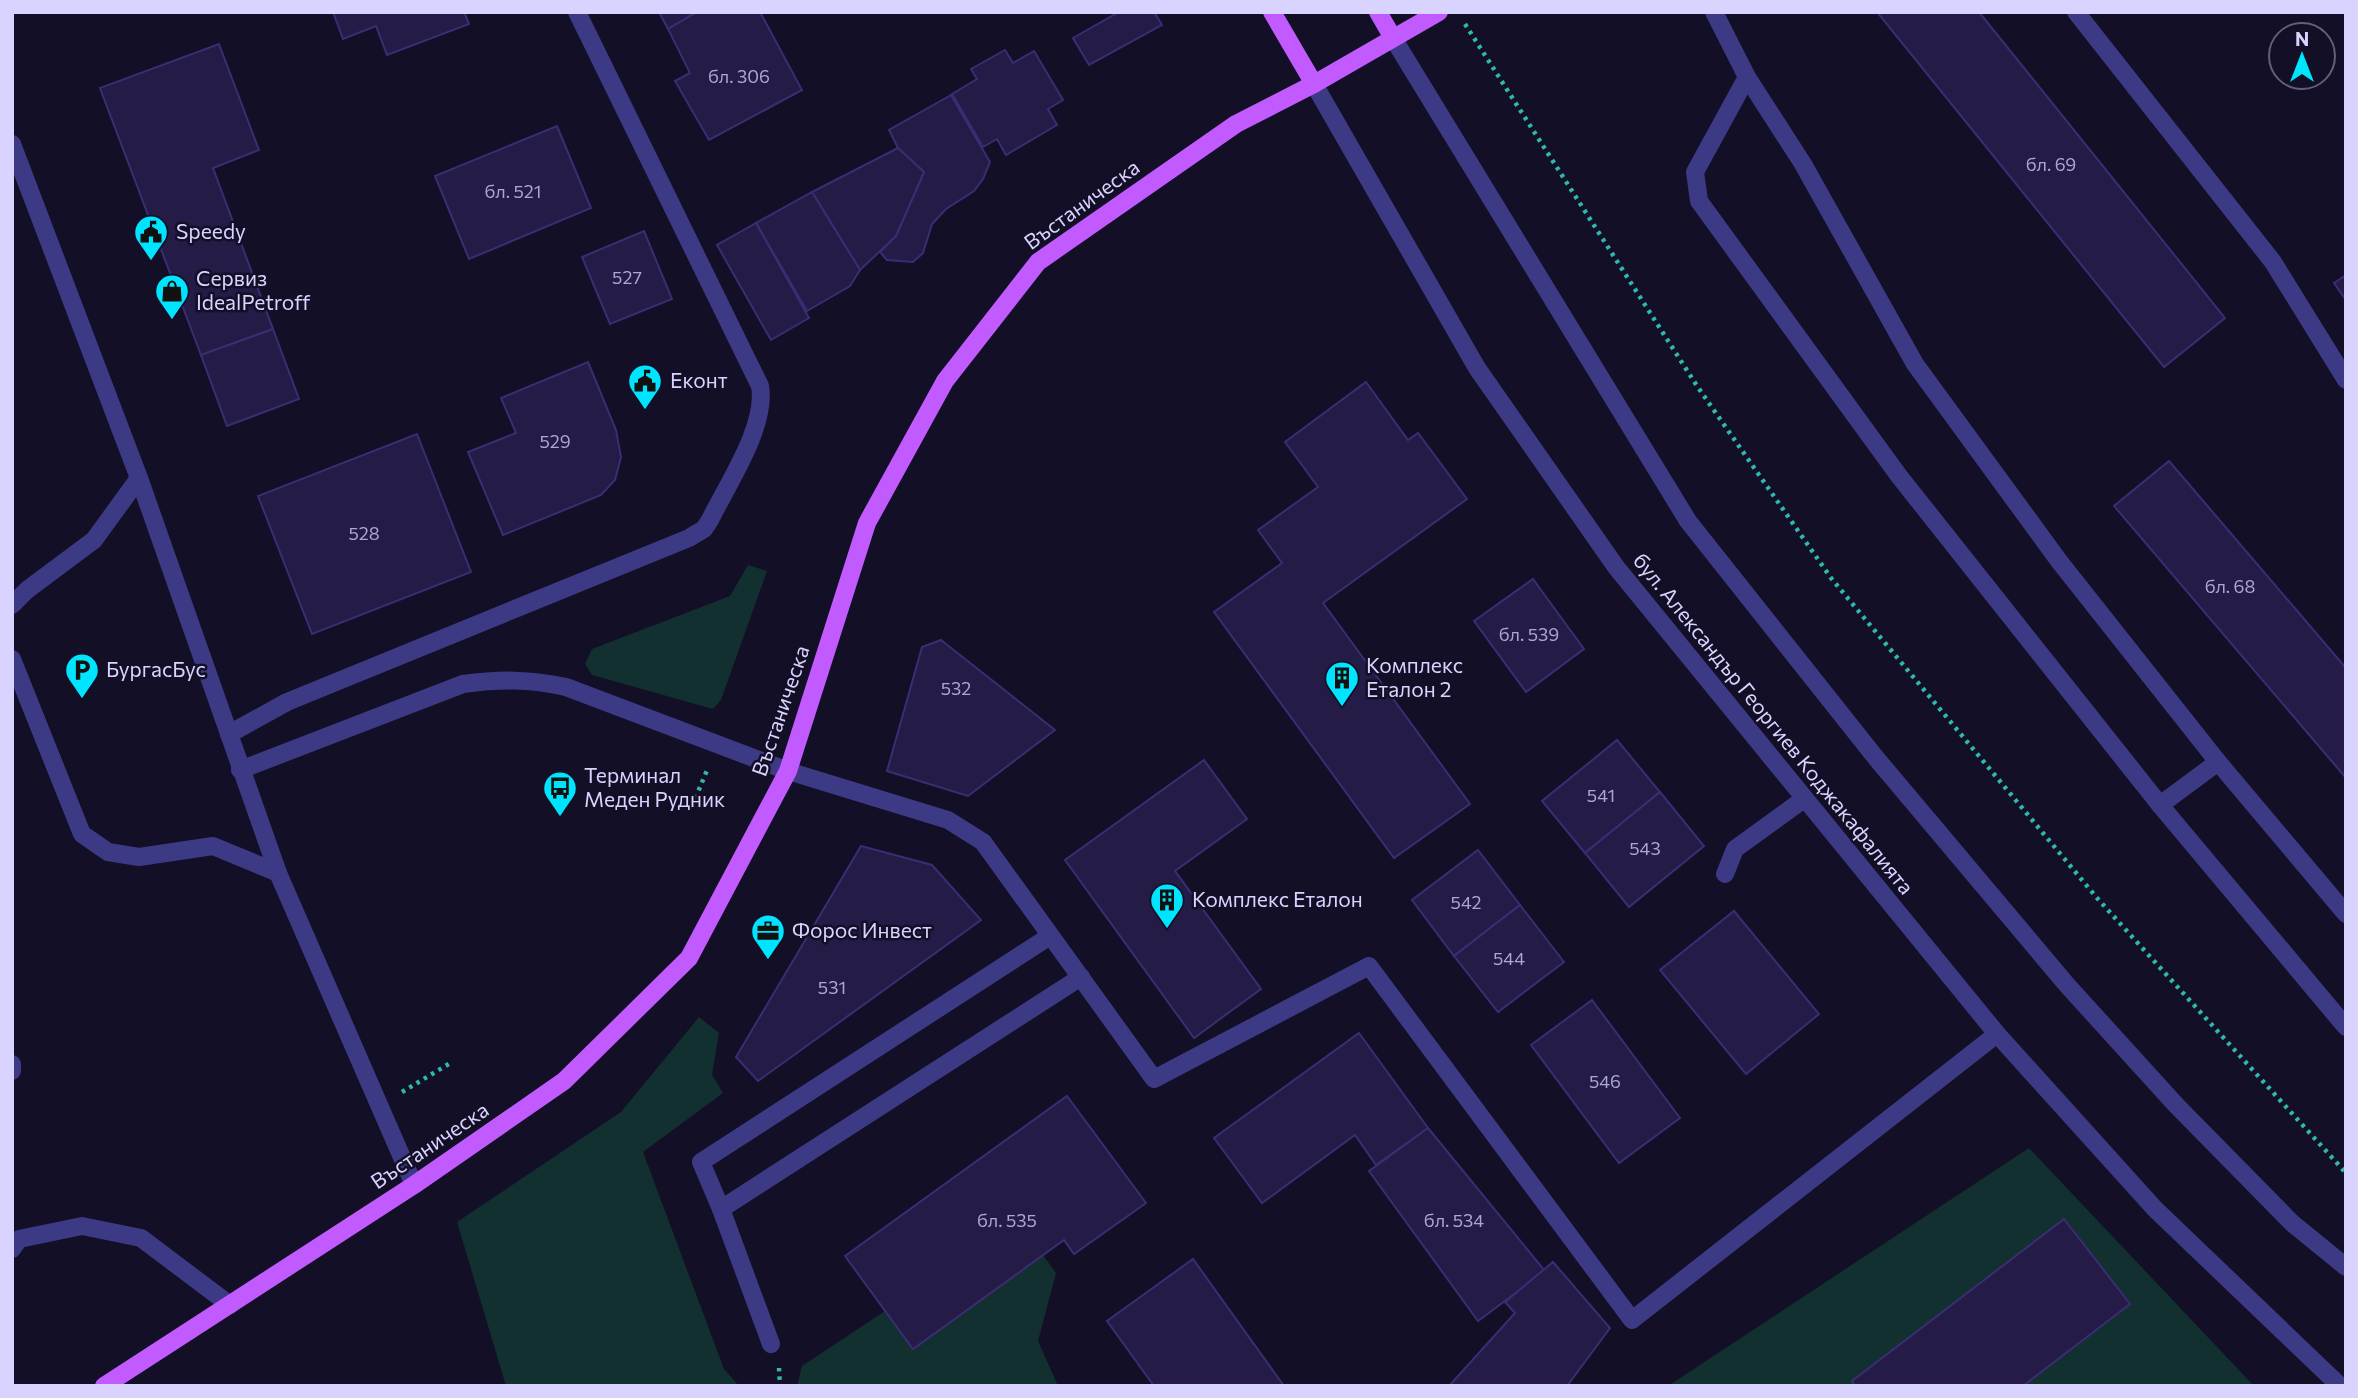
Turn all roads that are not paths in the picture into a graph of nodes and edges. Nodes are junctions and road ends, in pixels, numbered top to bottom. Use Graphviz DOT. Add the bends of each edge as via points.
graph roads {
  1 [pos="577,12"];
  2 [pos="1272,12"];
  3 [pos="1378,12"];
  4 [pos="1439,12"];
  5 [pos="1714,12"];
  6 [pos="2076,12"];
  7 [pos="1393,38"];
  8 [pos="1746,77"];
  9 [pos="1314,84"];
  10 [pos="12,144"];
  11 [pos="2346,380"];
  12 [pos="139,478"];
  13 [pos="12,606"];
  14 [pos="12,659"];
  15 [pos="229,734"];
  16 [pos="2218,762"];
  17 [pos="240,770"];
  18 [pos="788,771"];
  19 [pos="1804,799"];
  20 [pos="2160,805"];
  21 [pos="278,873"];
  22 [pos="1725,874"];
  23 [pos="2346,914"];
  24 [pos="1051,936"];
  25 [pos="1080,977"];
  26 [pos="2346,1027"];
  27 [pos="1997,1034"];
  28 [pos="12,1064"];
  29 [pos="12,1071"];
  30 [pos="414,1185"];
  31 [pos="721,1209"];
  32 [pos="12,1249"];
  33 [pos="2346,1267"];
  34 [pos="230,1305"];
  35 [pos="771,1343"];
  36 [pos="104,1386"];
  37 [pos="2340,1386"];
  1 -- 15 [label="street" via="760,386 758,421 710,520 689,538 287,702"];
  2 -- 9 [label="main road, бул. Александър Георгиев Коджакафалията"];
  3 -- 7 [label="main road"];
  4 -- 7 [label="main road, Въстаническа"];
  5 -- 8 [label="street"];
  6 -- 11 [label="street" via="2273,262"];
  7 -- 9 [label="main road, Въстаническа"];
  7 -- 33 [label="street" via="1688,521 1876,758 2067,985 2272,1203"];
  8 -- 16 [label="street" via="1803,163 1915,364 2059,561"];
  8 -- 20 [label="street" via="1695,172 1699,201 1899,476"];
  9 -- 18 [label="main road, Въстаническа" via="1236,124 1038,262 945,381 867,523"];
  9 -- 19 [label="street, бул. Александър Георгиев Коджакафалията" via="1477,368 1616,567"];
  10 -- 12 [label="street"];
  12 -- 13 [label="street" via="94,540"];
  12 -- 15 [label="street"];
  14 -- 21 [label="street" via="82,834 108,852 139,857 213,846"];
  15 -- 17 [label="street"];
  16 -- 20 [label="street"];
  16 -- 23 [label="street"];
  17 -- 18 [label="street" via="463,684 500,679 566,687"];
  17 -- 21 [label="street"];
  18 -- 24 [label="street" via="948,820 984,842"];
  18 -- 30 [label="main road, Въстаническа" via="689,958 564,1081"];
  19 -- 22 [label="street" via="1735,849"];
  19 -- 27 [label="street, бул. Александър Георгиев Коджакафалията"];
  20 -- 26 [label="street"];
  21 -- 30 [label="street"];
  24 -- 25 [label="street"];
  24 -- 31 [label="street" via="701,1162"];
  25 -- 27 [label="street" via="1154,1079 1369,966 1632,1320"];
  25 -- 31 [label="street"];
  27 -- 37 [label="street, бул. Александър Георгиев Коджакафалията" via="2155,1209"];
  28 -- 29 [label="street"];
  30 -- 34 [label="main road, Въстаническа"];
  31 -- 35 [label="street"];
  32 -- 34 [label="street" via="19,1239 82,1226 141,1238"];
  34 -- 36 [label="main road, Въстаническа"];
}
